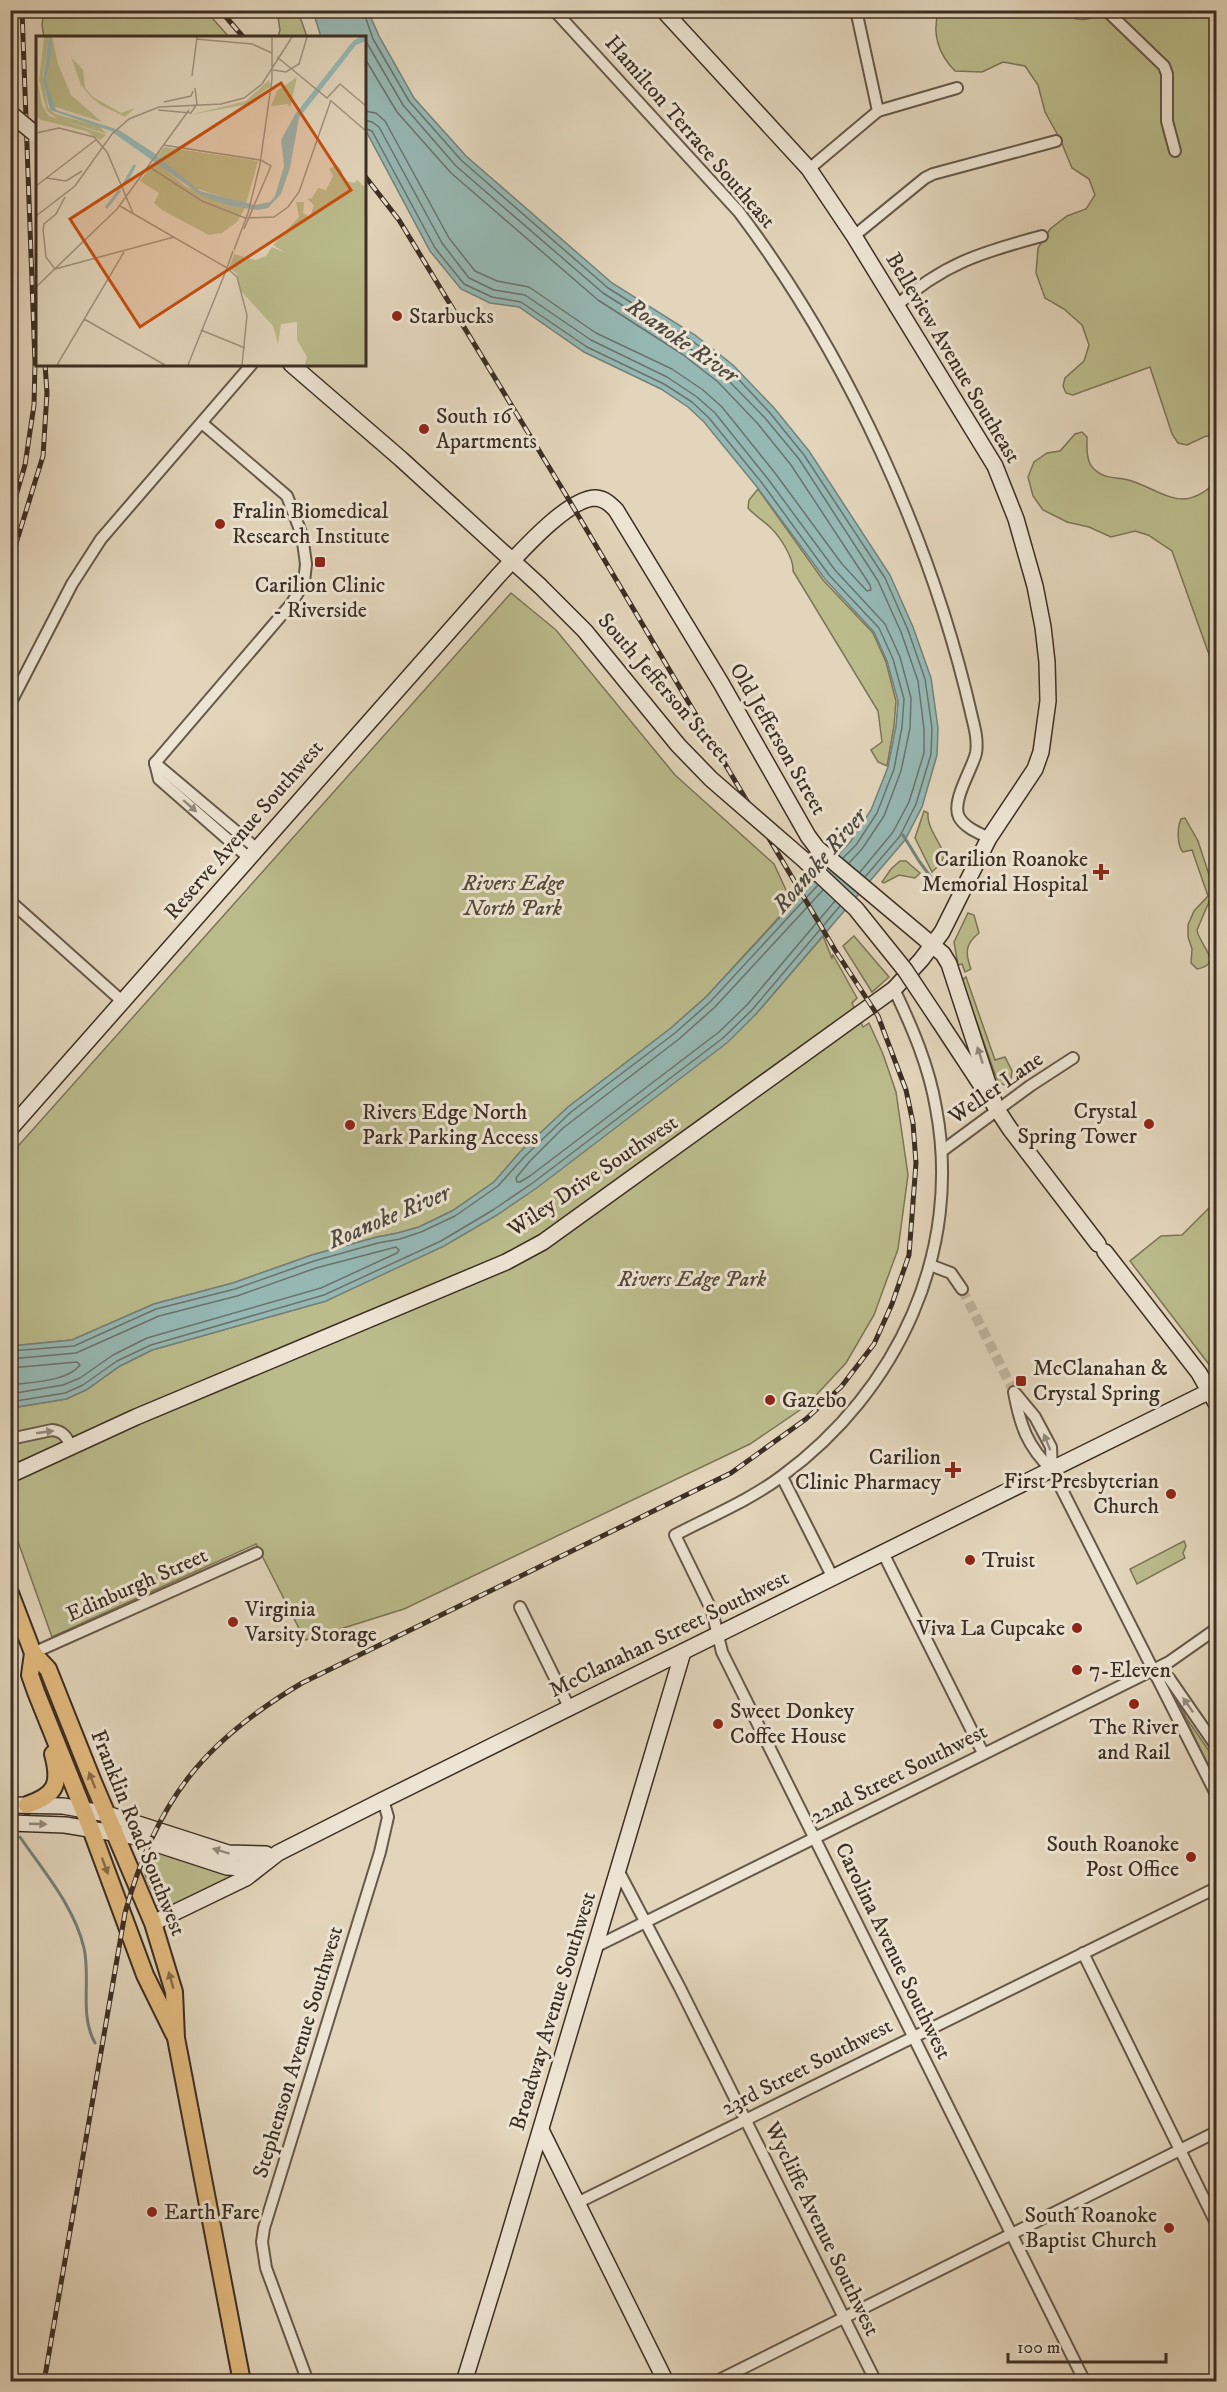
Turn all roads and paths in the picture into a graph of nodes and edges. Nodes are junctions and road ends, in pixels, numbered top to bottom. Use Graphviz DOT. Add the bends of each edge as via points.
graph roads {
  1 [pos="554,10"];
  2 [pos="663,10"];
  3 [pos="856,10"];
  4 [pos="1106,10"];
  5 [pos="957,88"];
  6 [pos="878,111"];
  7 [pos="10,113"];
  8 [pos="36,134"];
  9 [pos="1056,141"];
  10 [pos="1175,152"];
  11 [pos="809,169"];
  12 [pos="854,236"];
  13 [pos="1042,236"];
  14 [pos="895,307"];
  15 [pos="250,366"];
  16 [pos="293,366"];
  17 [pos="202,423"];
  18 [pos="512,561"];
  19 [pos="10,704"];
  20 [pos="989,838"];
  21 [pos="253,854"];
  22 [pos="10,902"];
  23 [pos="933,946"];
  24 [pos="894,989"];
  25 [pos="123,1002"];
  26 [pos="1073,1058"];
  27 [pos="997,1111"];
  28 [pos="10,1129"];
  29 [pos="942,1150"];
  30 [pos="930,1265"];
  31 [pos="962,1289"];
  32 [pos="1214,1394"];
  33 [pos="10,1439"];
  34 [pos="71,1447"];
  35 [pos="1052,1470"];
  36 [pos="10,1475"];
  37 [pos="782,1477"];
  38 [pos="257,1553"];
  39 [pos="884,1553"];
  40 [pos="833,1578"];
  41 [pos="10,1593"];
  42 [pos="520,1607"];
  43 [pos="1216,1629"];
  44 [pos="717,1635"];
  45 [pos="683,1652"];
  46 [pos="33,1653"];
  47 [pos="1153,1670"];
  48 [pos="36,1692"];
  49 [pos="570,1709"];
  50 [pos="1216,1746"];
  51 [pos="983,1753"];
  52 [pos="1216,1794"];
  53 [pos="383,1800"];
  54 [pos="19,1805"];
  55 [pos="84,1811"];
  56 [pos="107,1814"];
  57 [pos="10,1823"];
  58 [pos="91,1829"];
  59 [pos="116,1833"];
  60 [pos="816,1839"];
  61 [pos="279,1853"];
  62 [pos="618,1870"];
  63 [pos="1216,1888"];
  64 [pos="646,1922"];
  65 [pos="153,1923"];
  66 [pos="595,1947"];
  67 [pos="1083,1953"];
  68 [pos="913,2036"];
  69 [pos="176,2038"];
  70 [pos="746,2120"];
  71 [pos="541,2130"];
  72 [pos="1216,2132"];
  73 [pos="1180,2150"];
  74 [pos="577,2203"];
  75 [pos="1216,2223"];
  76 [pos="1012,2234"];
  77 [pos="844,2317"];
  78 [pos="1216,2379"];
  79 [pos="242,2382"];
  80 [pos="308,2382"];
  81 [pos="464,2382"];
  82 [pos="666,2382"];
  83 [pos="715,2382"];
  84 [pos="876,2382"];
  85 [pos="1085,2382"];
  86 [pos="1211,2382"];
  1 -- 20 [label="street, Hamilton Terrace Southeast" via="739,212 796,294 849,388 888,469 939,594 977,742 957,809 964,824"];
  2 -- 11 [label="street, Belleview Avenue Southeast"];
  3 -- 6 [label="street"];
  4 -- 10 [label="street" via="1164,66 1167,121"];
  5 -- 6 [label="street"];
  6 -- 11 [label="street"];
  7 -- 8 [label="street, bridge"];
  9 -- 12 [label="street" via="925,178"];
  11 -- 12 [label="street, Belleview Avenue Southeast"];
  12 -- 14 [label="street, Belleview Avenue Southeast"];
  13 -- 14 [label="street" via="952,265"];
  14 -- 20 [label="street, Belleview Avenue Southeast" via="995,466 1016,519 1043,627 1048,701 1041,752 1035,769"];
  15 -- 17 [label="street"];
  16 -- 18 [label="street, South Jefferson Street"];
  17 -- 19 [label="street" via="85,561"];
  17 -- 21 [label="street" via="287,496 302,535 306,564 304,582 292,603 155,763"];
  18 -- 21 [label="street, Reserve Avenue Southwest"];
  18 -- 23 [label="street, Old Jefferson Street" via="553,520 584,501 607,501 721,683 807,836"];
  18 -- 27 [label="street, South Jefferson Street, bridge" via="585,631 678,745 856,909 905,970"];
  20 -- 23 [label="street, Belleview Avenue Southeast"];
  21 -- 25 [label="street, Reserve Avenue Southwest"];
  22 -- 25 [label="street"];
  23 -- 24 [label="street, Wiley Drive Southwest"];
  27 -- 23 [label="street, Old Jefferson Street, one-way" via="949,964"];
  24 -- 29 [label="street" via="929,1078"];
  24 -- 34 [label="street, Wiley Drive Southwest" via="533,1248"];
  25 -- 28 [label="street, Reserve Avenue Southwest"];
  26 -- 27 [label="street, Weller Lane"];
  27 -- 29 [label="street, Weller Lane"];
  27 -- 32 [label="street, South Jefferson Street"];
  29 -- 30 [label="street" via="941,1208"];
  30 -- 31 [label="street" via="951,1273"];
  30 -- 37 [label="street" via="899,1344 876,1382 854,1410"];
  32 -- 35 [label="street, McClanahan Street Southwest"];
  33 -- 34 [label="street, one-way" via="52,1430 65,1435"];
  34 -- 36 [label="street, Wiley Drive Southwest"];
  35 -- 35 [label="street, one-way" via="1051,1447 1035,1417 1014,1392 1020,1424 1036,1455"];
  35 -- 39 [label="street, McClanahan Street Southwest"];
  35 -- 47 [label="street"];
  37 -- 40 [label="street"];
  37 -- 44 [label="street, Carolina Avenue Southwest" via="675,1535 712,1611"];
  38 -- 46 [label="street, Edinburgh Street"];
  39 -- 40 [label="street, McClanahan Street Southwest"];
  39 -- 51 [label="street"];
  40 -- 44 [label="street, McClanahan Street Southwest"];
  41 -- 46 [label="main road, Franklin Road Southwest"];
  42 -- 49 [label="street"];
  43 -- 47 [label="street, 22nd Street Southwest"];
  44 -- 45 [label="street, McClanahan Street Southwest"];
  44 -- 60 [label="street, Carolina Avenue Southwest"];
  45 -- 49 [label="street, McClanahan Street Southwest"];
  45 -- 62 [label="street, Broadway Avenue Southwest"];
  46 -- 48 [label="main road, Franklin Road Southwest" via="30,1675"];
  56 -- 46 [label="main road, Franklin Road Southwest, one-way" via="48,1669"];
  50 -- 47 [label="street, one-way" via="1169,1678"];
  47 -- 51 [label="street, 22nd Street Southwest"];
  47 -- 52 [label="street"];
  48 -- 54 [label="main road" via="57,1777 44,1799"];
  48 -- 55 [label="main road, Franklin Road Southwest"];
  49 -- 53 [label="street, McClanahan Street Southwest"];
  51 -- 60 [label="street, 22nd Street Southwest"];
  53 -- 61 [label="street, McClanahan Street Southwest"];
  53 -- 80 [label="street, Stephenson Avenue Southwest" via="388,1817 380,1852 264,2228 266,2268"];
  54 -- 55 [label="street" via="63,1806"];
  55 -- 56 [label="street"];
  55 -- 58 [label="main road, Franklin Road Southwest"];
  56 -- 59 [label="main road, Franklin Road Southwest"];
  61 -- 56 [label="street, one-way" via="228,1853"];
  57 -- 58 [label="street, one-way"];
  58 -- 59 [label="street"];
  58 -- 69 [label="main road, Franklin Road Southwest, one-way" via="145,1975"];
  59 -- 61 [label="street" via="227,1867 241,1868"];
  59 -- 65 [label="main road, Franklin Road Southwest"];
  60 -- 64 [label="street, 22nd Street Southwest"];
  60 -- 68 [label="street, Carolina Avenue Southwest"];
  61 -- 65 [label="street, McClanahan Street Southwest" via="246,1878"];
  62 -- 64 [label="street, Wycliffe Avenue Southwest"];
  62 -- 66 [label="street, Broadway Avenue Southwest"];
  63 -- 67 [label="street, 23rd Street Southwest"];
  64 -- 66 [label="street, 22nd Street Southwest"];
  64 -- 70 [label="street, Wycliffe Avenue Southwest"];
  69 -- 65 [label="main road, Franklin Road Southwest, one-way" via="174,1992"];
  66 -- 71 [label="street, Broadway Avenue Southwest"];
  67 -- 68 [label="street, 23rd Street Southwest"];
  67 -- 73 [label="street"];
  68 -- 70 [label="street, 23rd Street Southwest"];
  68 -- 76 [label="street, Carolina Avenue Southwest"];
  69 -- 79 [label="main road, Franklin Road Southwest"];
  70 -- 74 [label="street, 23rd Street Southwest"];
  70 -- 77 [label="street, Wycliffe Avenue Southwest"];
  71 -- 74 [label="street"];
  71 -- 81 [label="street, Broadway Avenue Southwest"];
  72 -- 73 [label="street"];
  73 -- 75 [label="street"];
  73 -- 76 [label="street"];
  74 -- 82 [label="street"];
  76 -- 77 [label="street"];
  76 -- 85 [label="street, Carolina Avenue Southwest"];
  77 -- 83 [label="street"];
  77 -- 84 [label="street, Wycliffe Avenue Southwest"];
  78 -- 86 [label="street"];
}
